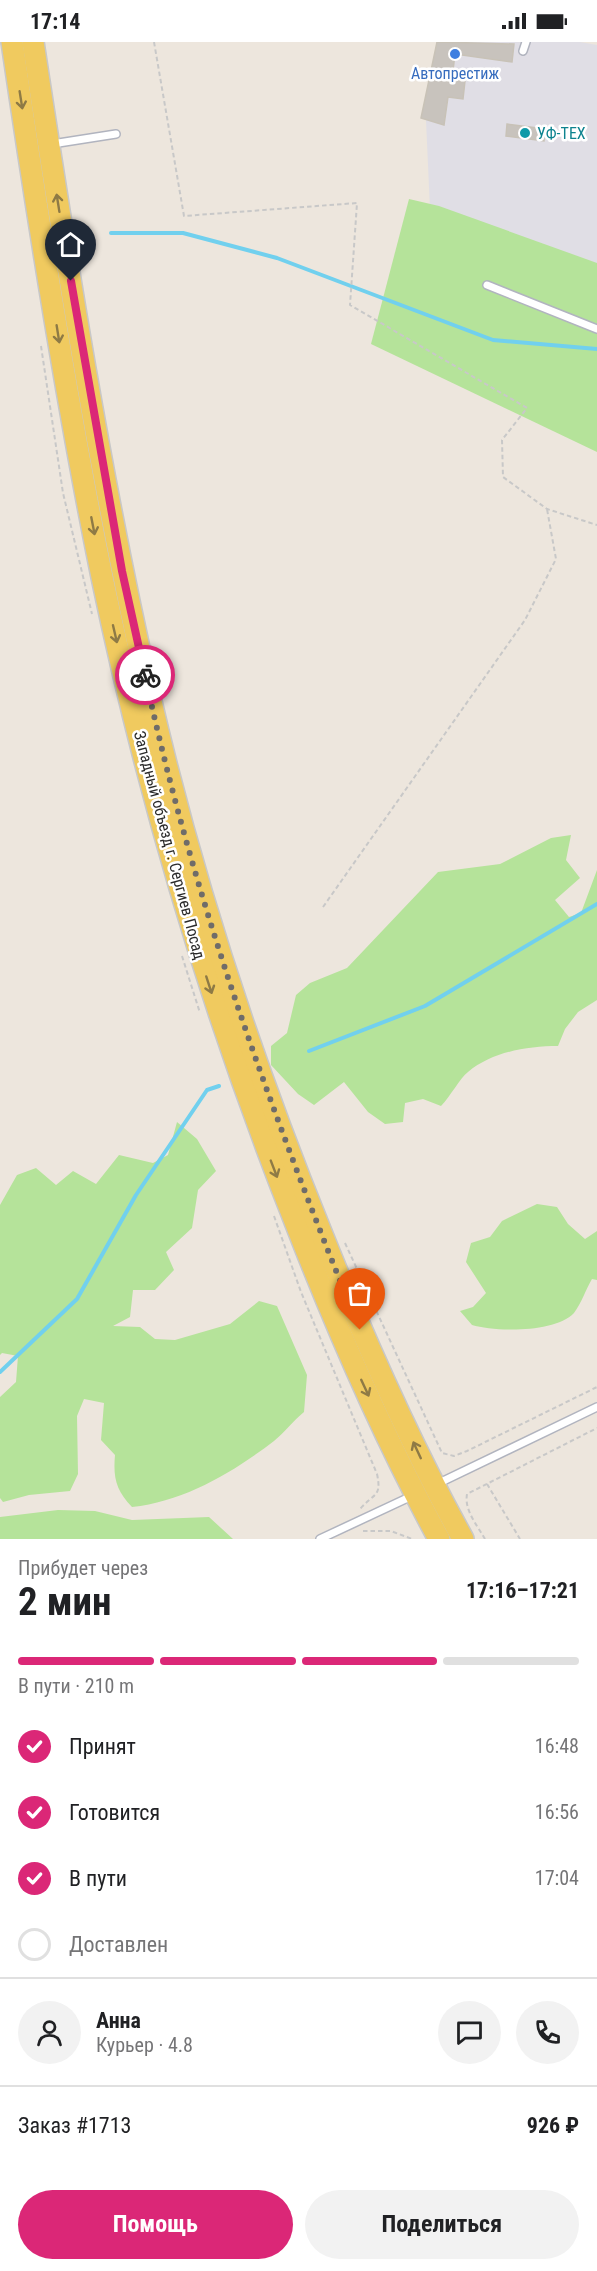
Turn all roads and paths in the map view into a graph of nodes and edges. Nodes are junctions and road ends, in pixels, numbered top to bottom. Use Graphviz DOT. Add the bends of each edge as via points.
graph roads {
  1 [pos="12,42"];
  2 [pos="33,42"];
  3 [pos="154,42"];
  4 [pos="526,42"];
  5 [pos="523,51"];
  6 [pos="116,134"];
  7 [pos="49,144"];
  8 [pos="487,285"];
  9 [pos="597,329"];
  10 [pos="547,509"];
  11 [pos="597,525"];
  12 [pos="323,907"];
  13 [pos="345,1242"];
  14 [pos="597,1387"];
  15 [pos="597,1407"];
  16 [pos="597,1428"];
  17 [pos="487,1484"];
  18 [pos="424,1490"];
  19 [pos="342,1529"];
  20 [pos="320,1539"];
  21 [pos="412,1539"];
  22 [pos="439,1539"];
  23 [pos="463,1539"];
  24 [pos="485,1539"];
  25 [pos="520,1539"];
  1 -- 18 [label="main road, Западный объезд г. Сергиев Посад, one-way" via="69,400 102,578 176,873 239,1076 340,1335"];
  2 -- 7 [label="main road, Западный объезд г. Сергиев Посад"];
  3 -- 10 [label="path" via="184,216 357,203 350,305 527,408 502,440 503,477"];
  4 -- 5 [label="lane"];
  6 -- 7 [label="lane"];
  18 -- 7 [label="main road, Западный объезд г. Сергиев Посад, one-way" via="260,1073 194,866 122,571"];
  8 -- 9 [label="lane"];
  10 -- 11 [label="path"];
  10 -- 12 [label="path" via="556,559 525,621"];
  13 -- 14 [label="path" via="442,1453 454,1456 467,1451"];
  15 -- 18 [label="lane"];
  16 -- 17 [label="path"];
  17 -- 24 [label="path" via="467,1494 466,1502"];
  17 -- 25 [label="path"];
  18 -- 19 [label="lane"];
  18 -- 22 [label="main road, Западный объезд г. Сергиев Посад"];
  18 -- 23 [label="main road, Западный объезд г. Сергиев Посад"];
  19 -- 20 [label="lane"];
  19 -- 21 [label="path" via="391,1530"];
}
